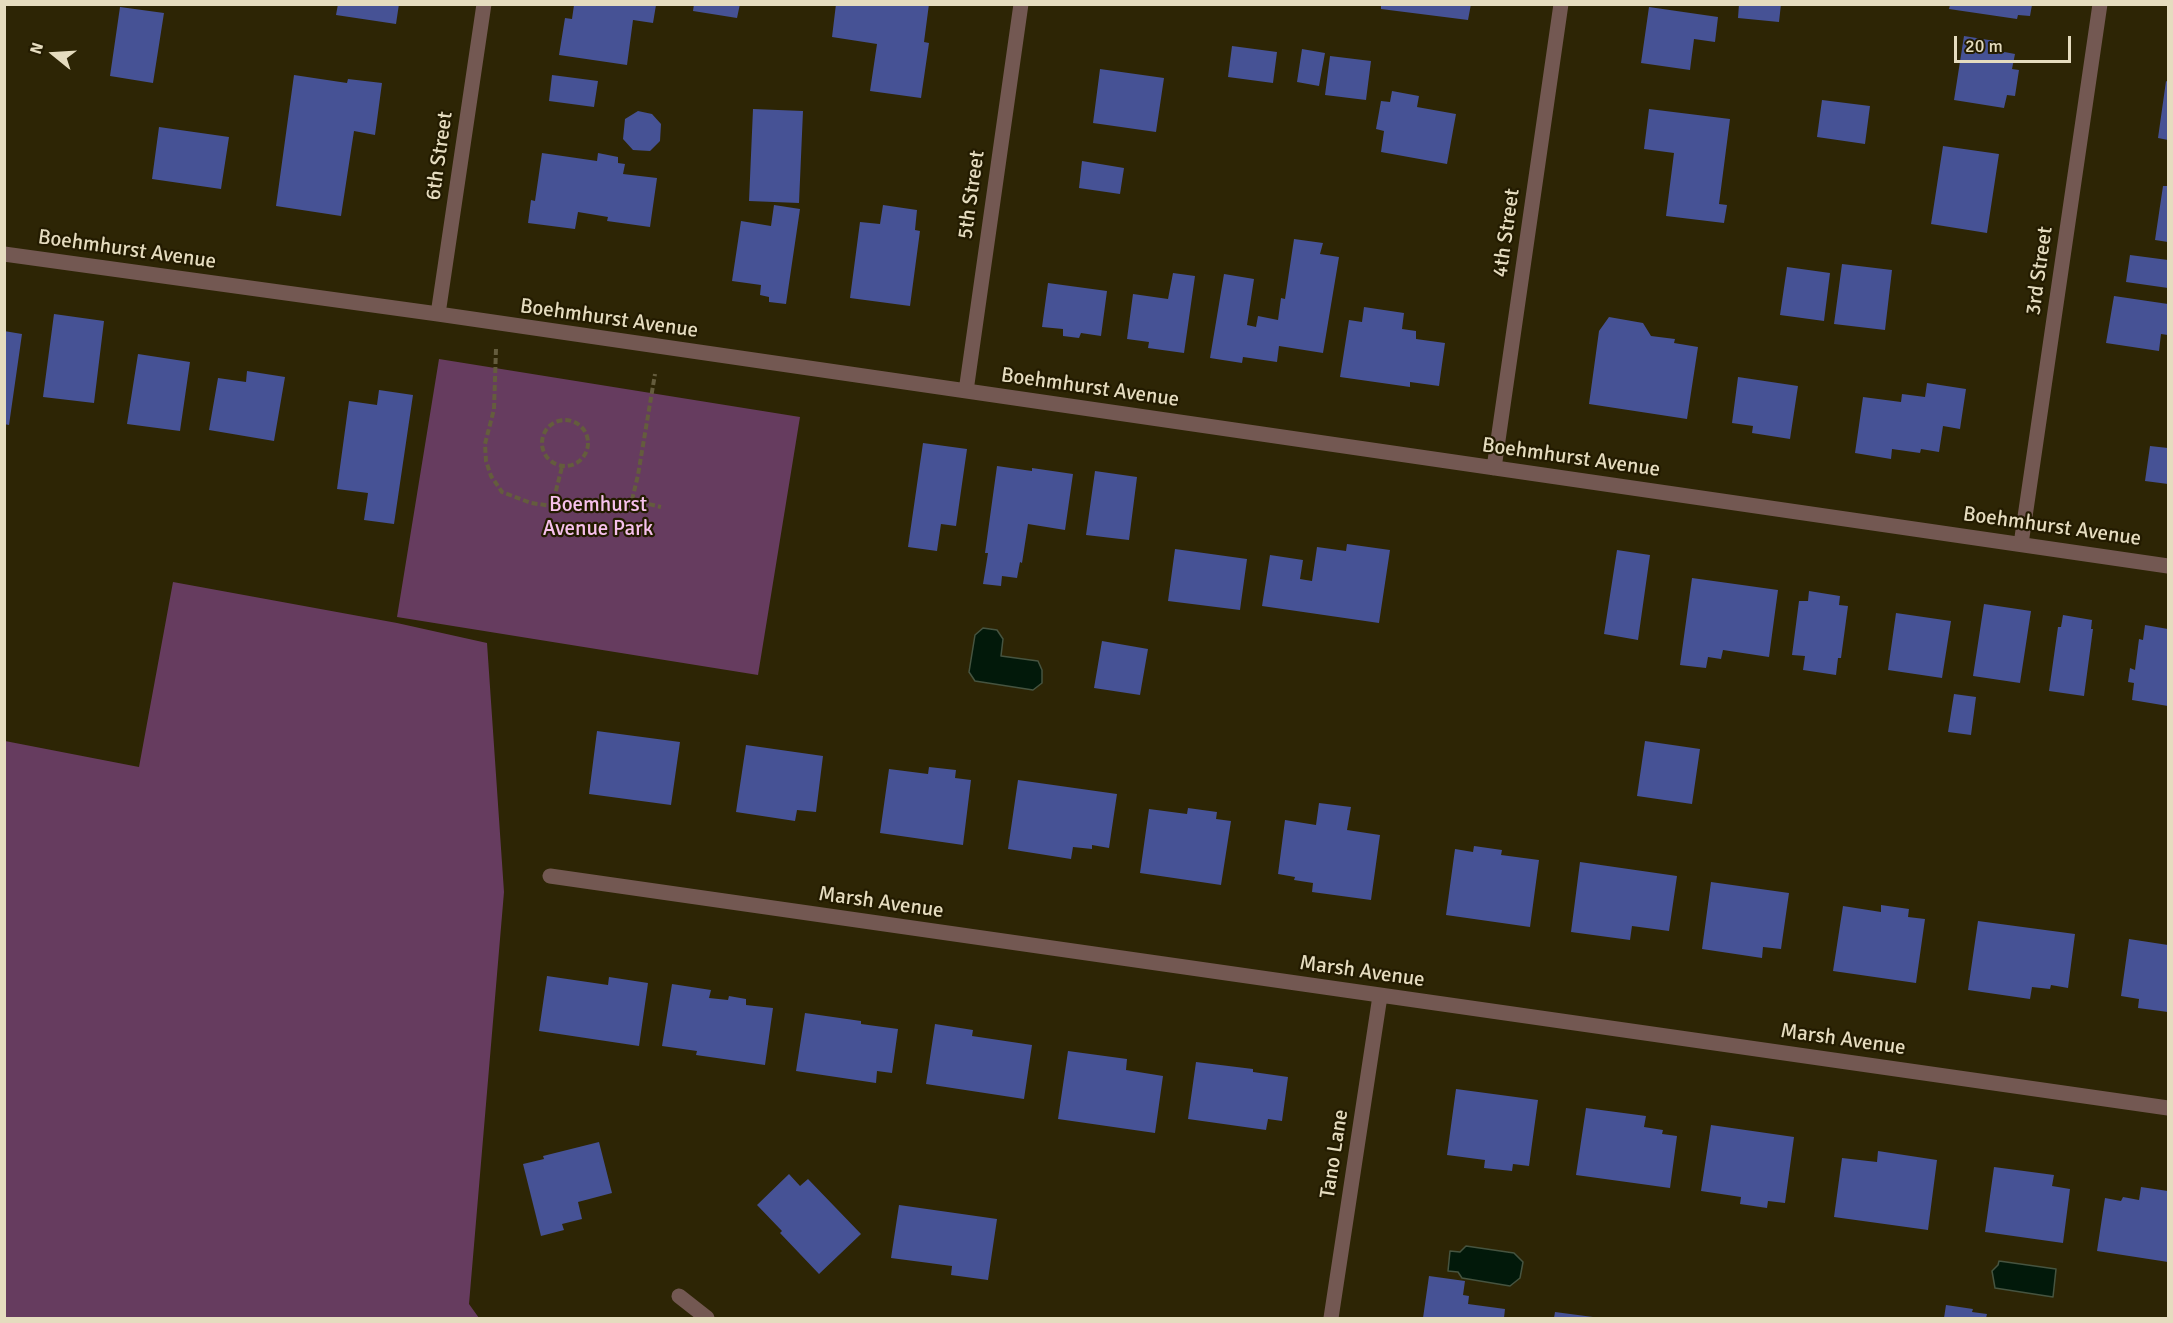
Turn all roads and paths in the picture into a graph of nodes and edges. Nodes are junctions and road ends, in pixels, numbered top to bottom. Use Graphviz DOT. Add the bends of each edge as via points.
graph roads {
  1 [pos="484,4"];
  2 [pos="1021,4"];
  3 [pos="1560,4"];
  4 [pos="2100,4"];
  5 [pos="4,254"];
  6 [pos="438,314"];
  7 [pos="495,324"];
  8 [pos="659,347"];
  9 [pos="966,391"];
  10 [pos="562,467"];
  11 [pos="1494,468"];
  12 [pos="632,500"];
  13 [pos="552,506"];
  14 [pos="661,507"];
  15 [pos="2021,544"];
  16 [pos="2169,566"];
  17 [pos="550,876"];
  18 [pos="1380,996"];
  19 [pos="2169,1108"];
  20 [pos="679,1296"];
  21 [pos="707,1318"];
  22 [pos="1331,1318"];
  1 -- 6 [label="street, 6th Street"];
  2 -- 9 [label="street, 5th Street"];
  3 -- 11 [label="street, 4th Street"];
  4 -- 15 [label="street, 3rd Street"];
  5 -- 6 [label="street, Boehmhurst Avenue"];
  6 -- 7 [label="street, Boehmhurst Avenue"];
  7 -- 8 [label="street, Boehmhurst Avenue"];
  7 -- 13 [label="path" via="494,409 485,444 491,476 502,492"];
  8 -- 9 [label="street, Boehmhurst Avenue"];
  8 -- 12 [label="path"];
  9 -- 11 [label="street, Boehmhurst Avenue"];
  10 -- 10 [label="path" via="549,461 541,441 553,423 567,420 586,434 587,450 578,462"];
  10 -- 13 [label="path"];
  11 -- 15 [label="street, Boehmhurst Avenue"];
  12 -- 13 [label="path" via="590,510"];
  12 -- 14 [label="path"];
  15 -- 16 [label="street, Boehmhurst Avenue"];
  17 -- 18 [label="street, Marsh Avenue"];
  18 -- 19 [label="street, Marsh Avenue"];
  18 -- 22 [label="street, Tano Lane"];
  20 -- 21 [label="street"];
}
